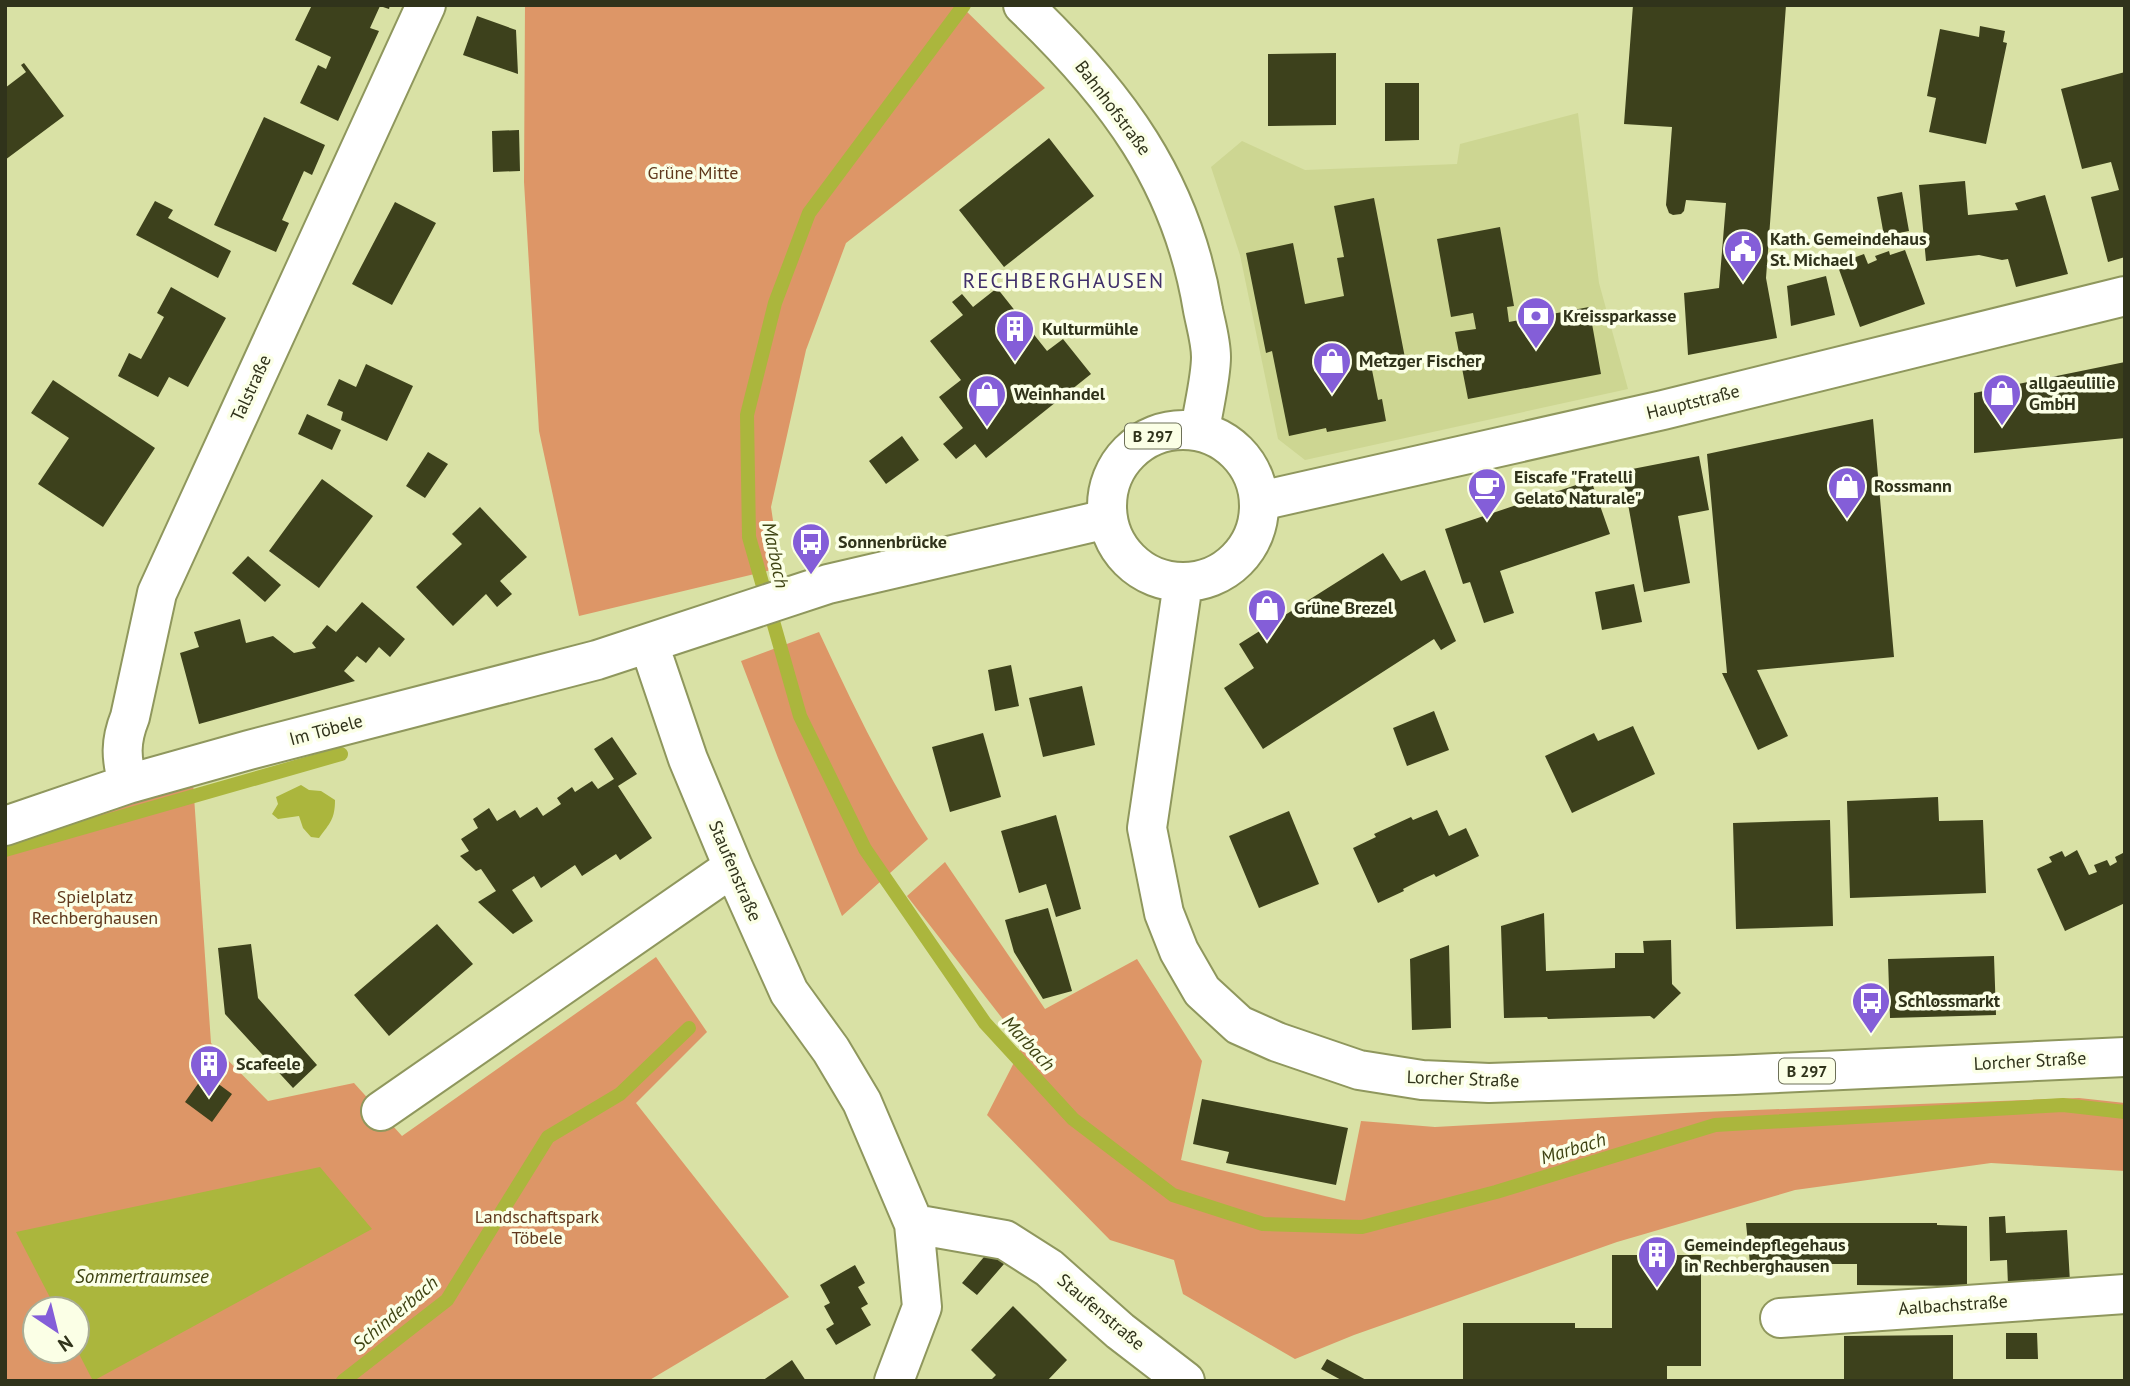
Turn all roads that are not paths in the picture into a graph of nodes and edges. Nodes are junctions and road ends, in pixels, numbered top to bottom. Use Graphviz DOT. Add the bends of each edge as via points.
graph roads {
  1 [pos="426,5"];
  2 [pos="1035,17"];
  3 [pos="2125,296"];
  4 [pos="1200,431"];
  5 [pos="1260,501"];
  6 [pos="1107,519"];
  7 [pos="1183,583"];
  8 [pos="663,639"];
  9 [pos="128,784"];
  10 [pos="5,826"];
  11 [pos="733,867"];
  12 [pos="2125,1057"];
  13 [pos="381,1111"];
  14 [pos="914,1224"];
  15 [pos="2125,1294"];
  16 [pos="1780,1318"];
  17 [pos="894,1381"];
  18 [pos="1185,1381"];
  1 -- 9 [label="street, Talstraße" via="157,593 124,733 122,760"];
  2 -- 4 [label="street, Bahnhofstraße / B 297" via="1101,88 1142,144 1176,209 1199,281 1211,357"];
  3 -- 5 [label="street, Hauptstraße" via="1663,410"];
  4 -- 5 [label="street, B 297" via="1223,440 1242,456 1255,477"];
  4 -- 6 [label="street, B 297" via="1175,429 1151,436 1130,450 1115,470 1107,493"];
  5 -- 7 [label="street, B 297" via="1255,532 1239,559 1213,577"];
  6 -- 7 [label="street, B 297" via="1116,544 1133,565 1156,579"];
  6 -- 8 [label="street" via="828,584"];
  7 -- 12 [label="street, Lorcher Straße / B 297" via="1147,828 1164,913 1179,951 1202,991 1239,1025 1359,1070 1422,1080 1489,1083"];
  8 -- 9 [label="street, Im Töbele"];
  8 -- 11 [label="street, Staufenstraße" via="688,759"];
  9 -- 10 [label="street, Im Töbele"];
  11 -- 13 [label="street"];
  11 -- 14 [label="street, Staufenstraße" via="789,992 862,1102"];
  14 -- 17 [label="street" via="922,1307"];
  14 -- 18 [label="street, Staufenstraße" via="1004,1240 1049,1268 1119,1331"];
  15 -- 16 [label="street, Aalbachstraße"];
}
